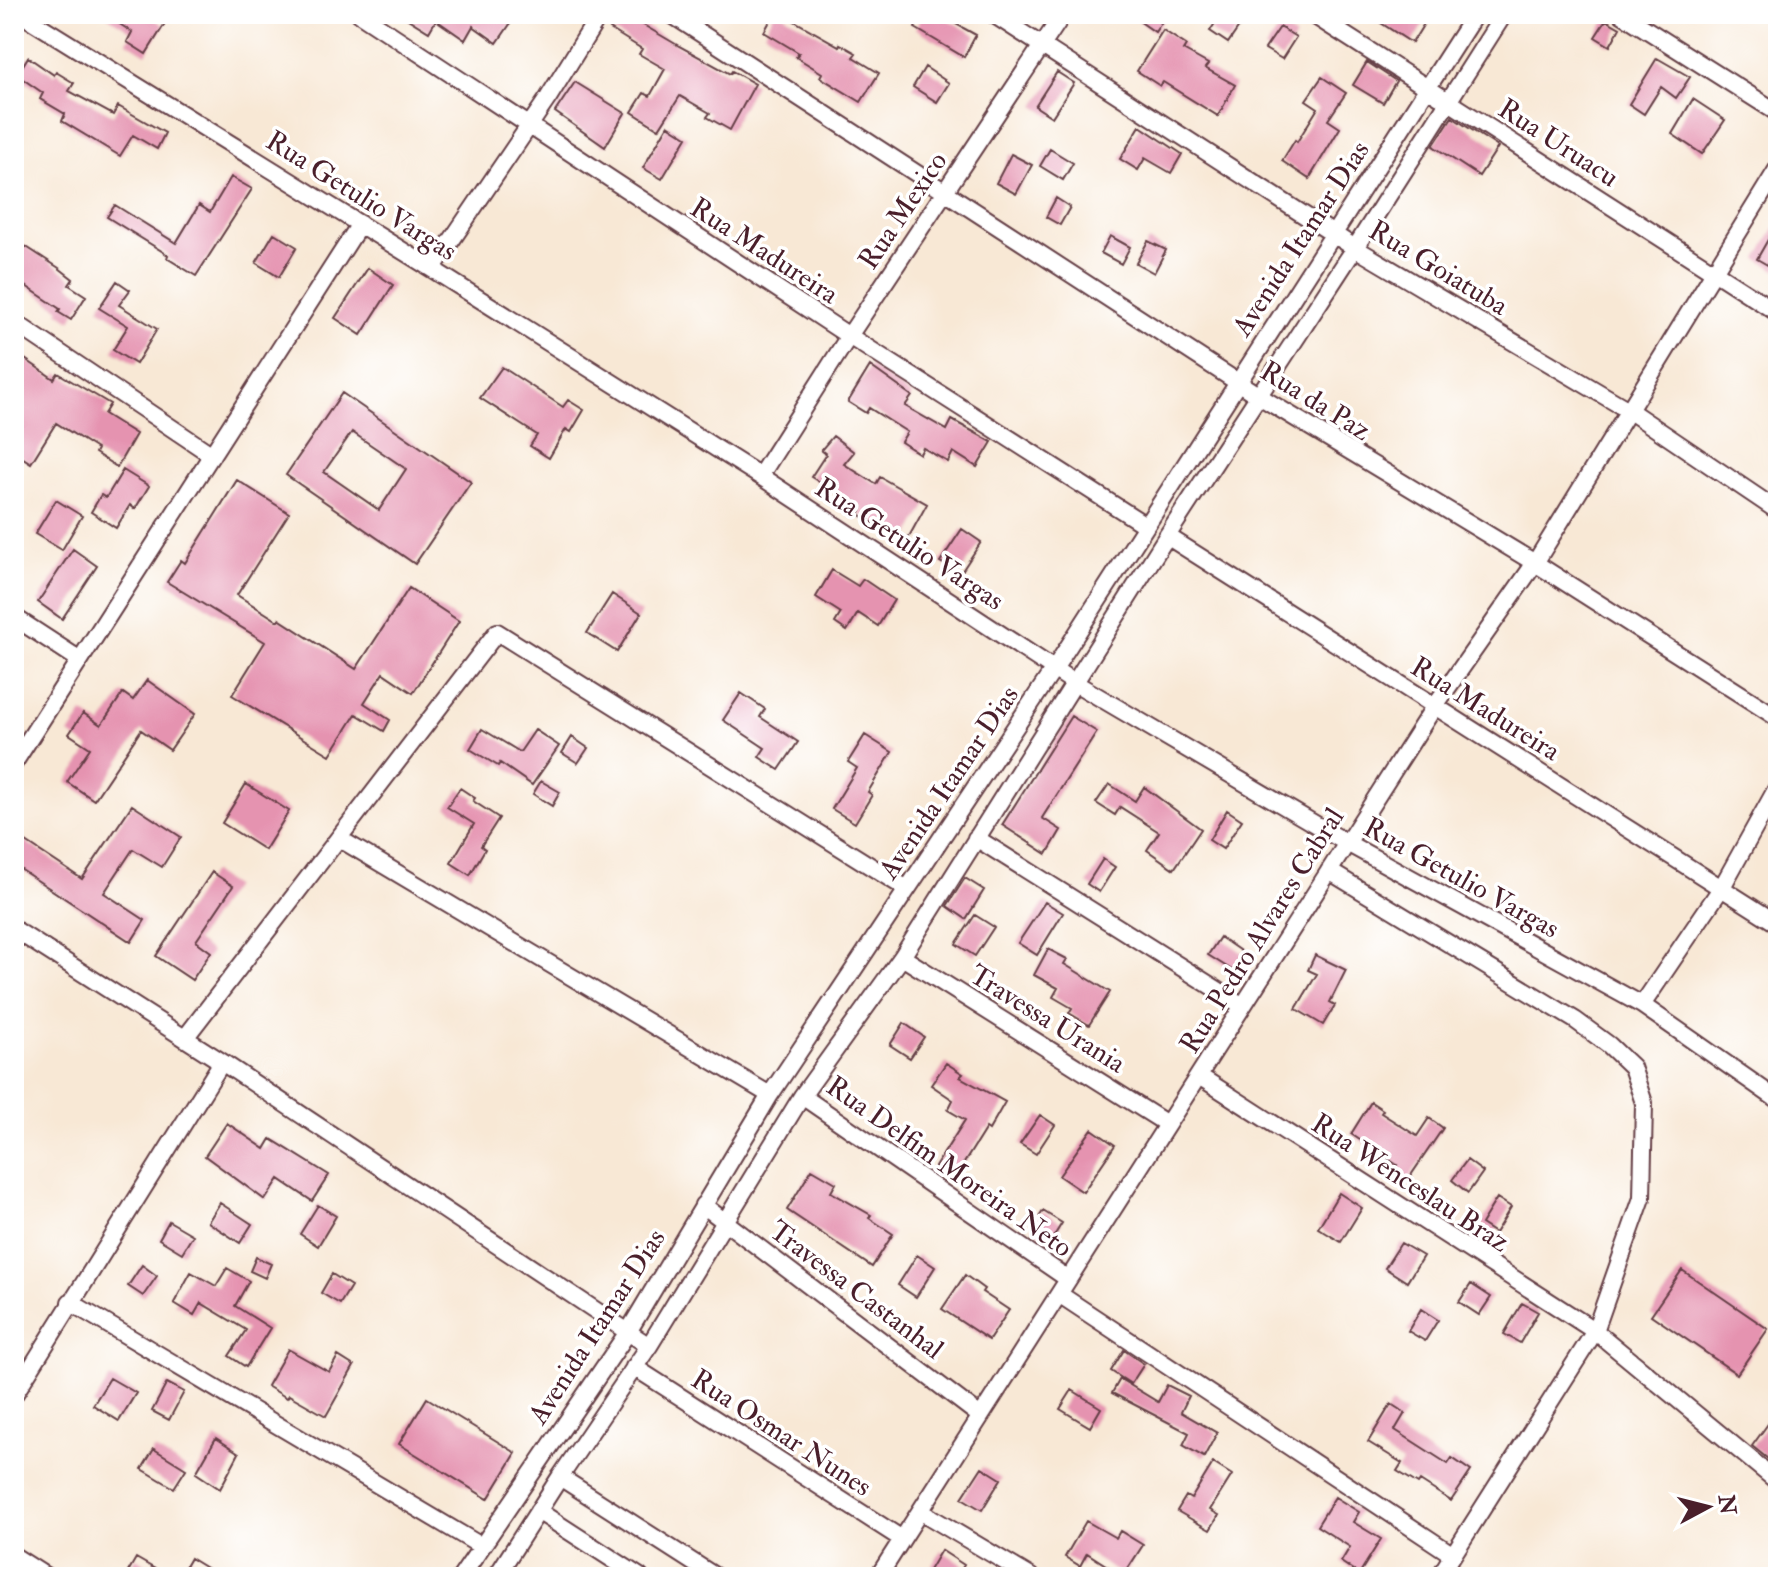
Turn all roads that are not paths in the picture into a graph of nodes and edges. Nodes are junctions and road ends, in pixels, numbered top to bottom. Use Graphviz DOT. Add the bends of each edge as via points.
graph roads {
  1 [pos="21,14"];
  2 [pos="360,14"];
  3 [pos="600,14"];
  4 [pos="671,14"];
  5 [pos="993,14"];
  6 [pos="1063,14"];
  7 [pos="1312,14"];
  8 [pos="1475,14"];
  9 [pos="1504,14"];
  10 [pos="1622,14"];
  11 [pos="1042,45"];
  12 [pos="1427,89"];
  13 [pos="1448,102"];
  14 [pos="1778,113"];
  15 [pos="529,125"];
  16 [pos="1778,168"];
  17 [pos="946,192"];
  18 [pos="360,224"];
  19 [pos="1333,234"];
  20 [pos="1355,248"];
  21 [pos="432,269"];
  22 [pos="1712,271"];
  23 [pos="1778,313"];
  24 [pos="14,322"];
  25 [pos="849,336"];
  26 [pos="1238,382"];
  27 [pos="1259,396"];
  28 [pos="1630,411"];
  29 [pos="212,455"];
  30 [pos="760,476"];
  31 [pos="1778,511"];
  32 [pos="1145,525"];
  33 [pos="1167,536"];
  34 [pos="1535,563"];
  35 [pos="14,617"];
  36 [pos="80,660"];
  37 [pos="1054,669"];
  38 [pos="1075,683"];
  39 [pos="1434,707"];
  40 [pos="1778,718"];
  41 [pos="14,763"];
  42 [pos="1778,786"];
  43 [pos="976,838"];
  44 [pos="340,839"];
  45 [pos="1347,843"];
  46 [pos="1329,871"];
  47 [pos="1722,887"];
  48 [pos="907,889"];
  49 [pos="1778,924"];
  50 [pos="14,929"];
  51 [pos="902,957"];
  52 [pos="1642,1005"];
  53 [pos="1243,1006"];
  54 [pos="185,1038"];
  55 [pos="222,1062"];
  56 [pos="1199,1076"];
  57 [pos="770,1095"];
  58 [pos="802,1096"];
  59 [pos="1778,1100"];
  60 [pos="1167,1124"];
  61 [pos="703,1205"];
  62 [pos="725,1221"];
  63 [pos="1068,1279"];
  64 [pos="1059,1294"];
  65 [pos="70,1302"];
  66 [pos="1595,1331"];
  67 [pos="628,1332"];
  68 [pos="649,1346"];
  69 [pos="634,1367"];
  70 [pos="14,1395"];
  71 [pos="979,1415"];
  72 [pos="560,1477"];
  73 [pos="1778,1482"];
  74 [pos="538,1511"];
  75 [pos="920,1511"];
  76 [pos="902,1539"];
  77 [pos="481,1546"];
  78 [pos="1453,1555"];
  79 [pos="14,1556"];
  80 [pos="47,1577"];
  81 [pos="461,1577"];
  82 [pos="496,1577"];
  83 [pos="640,1577"];
  84 [pos="716,1577"];
  85 [pos="878,1577"];
  86 [pos="1031,1577"];
  87 [pos="1439,1577"];
  1 -- 18 [label="street, Rua Getulio Vargas"];
  2 -- 15 [label="street, Rua Madureira"];
  3 -- 15 [label="street"];
  4 -- 17 [label="street, Rua da Paz"];
  5 -- 11 [label="street, Rua Goiatuba"];
  6 -- 11 [label="street, Rua Mexico"];
  7 -- 12 [label="street, Rua Uruacu"];
  8 -- 12 [label="street, Avenida Itamar Dias"];
  9 -- 13 [label="street, Avenida Itamar Dias"];
  10 -- 14 [label="street"];
  11 -- 17 [label="street, Rua Mexico"];
  11 -- 19 [label="street, Rua Goiatuba"];
  12 -- 13 [label="street, Rua Uruacu"];
  12 -- 19 [label="street, Avenida Itamar Dias"];
  13 -- 20 [label="street, Avenida Itamar Dias"];
  13 -- 22 [label="street, Rua Uruacu"];
  15 -- 21 [label="street"];
  15 -- 25 [label="street, Rua Madureira"];
  16 -- 22 [label="street, Rua Pedro Alvares Cabral"];
  17 -- 25 [label="street, Rua Mexico"];
  17 -- 26 [label="street, Rua da Paz"];
  18 -- 21 [label="street, Rua Getulio Vargas"];
  18 -- 29 [label="street"];
  19 -- 20 [label="street, Rua Goiatuba"];
  19 -- 26 [label="street, Avenida Itamar Dias"];
  20 -- 27 [label="street, Avenida Itamar Dias"];
  20 -- 28 [label="street, Rua Goiatuba"];
  21 -- 30 [label="street, Rua Getulio Vargas"];
  22 -- 23 [label="street, Rua Uruacu"];
  22 -- 28 [label="street, Rua Pedro Alvares Cabral"];
  24 -- 29 [label="street"];
  25 -- 30 [label="street, Rua Mexico"];
  25 -- 32 [label="street, Rua Madureira"];
  26 -- 27 [label="street, Rua da Paz"];
  26 -- 32 [label="street, Avenida Itamar Dias"];
  27 -- 33 [label="street, Avenida Itamar Dias"];
  27 -- 34 [label="street, Rua da Paz"];
  28 -- 31 [label="street, Rua Goiatuba"];
  28 -- 34 [label="street, Rua Pedro Alvares Cabral"];
  29 -- 36 [label="street"];
  30 -- 37 [label="street, Rua Getulio Vargas"];
  32 -- 37 [label="street, Avenida Itamar Dias"];
  33 -- 38 [label="street, Avenida Itamar Dias"];
  33 -- 39 [label="street, Rua Madureira"];
  34 -- 39 [label="street, Rua Pedro Alvares Cabral"];
  34 -- 40 [label="street, Rua da Paz"];
  35 -- 36 [label="street"];
  36 -- 41 [label="street"];
  37 -- 38 [label="street, Rua Getulio Vargas"];
  37 -- 48 [label="street, Avenida Itamar Dias"];
  38 -- 43 [label="street, Avenida Itamar Dias"];
  38 -- 45 [label="street, Rua Getulio Vargas"];
  39 -- 45 [label="street, Rua Pedro Alvares Cabral"];
  39 -- 47 [label="street, Rua Madureira"];
  42 -- 47 [label="street"];
  43 -- 51 [label="street, Avenida Itamar Dias"];
  43 -- 53 [label="street"];
  44 -- 48 [label="street" via="497,632"];
  44 -- 54 [label="street"];
  44 -- 57 [label="street"];
  45 -- 46 [label="street, Rua Pedro Alvares Cabral"];
  45 -- 52 [label="street, Rua Getulio Vargas"];
  46 -- 53 [label="street, Rua Pedro Alvares Cabral"];
  46 -- 66 [label="street" via="1575,1020 1632,1067 1644,1103 1642,1198"];
  47 -- 49 [label="street, Rua Madureira"];
  47 -- 52 [label="street"];
  48 -- 57 [label="street, Avenida Itamar Dias"];
  50 -- 54 [label="street"];
  51 -- 58 [label="street, Avenida Itamar Dias"];
  51 -- 60 [label="street, Travessa Urania"];
  52 -- 59 [label="street, Rua Getulio Vargas"];
  53 -- 56 [label="street, Rua Pedro Alvares Cabral"];
  54 -- 55 [label="street"];
  55 -- 65 [label="street"];
  55 -- 67 [label="street"];
  56 -- 60 [label="street, Rua Pedro Alvares Cabral"];
  56 -- 66 [label="street, Rua Wenceslau Braz"];
  57 -- 61 [label="street, Avenida Itamar Dias"];
  58 -- 62 [label="street, Avenida Itamar Dias"];
  58 -- 63 [label="street, Rua Delfim Moreira Neto"];
  60 -- 63 [label="street, Rua Pedro Alvares Cabral"];
  61 -- 62 [label="street, Travessa Castanhal"];
  61 -- 67 [label="street, Avenida Itamar Dias"];
  62 -- 68 [label="street, Avenida Itamar Dias"];
  62 -- 71 [label="street, Travessa Castanhal"];
  63 -- 64 [label="street, Rua Pedro Alvares Cabral"];
  64 -- 71 [label="street, Rua Pedro Alvares Cabral"];
  64 -- 78 [label="street"];
  65 -- 70 [label="street"];
  65 -- 77 [label="street"];
  66 -- 73 [label="street, Rua Wenceslau Braz"];
  66 -- 78 [label="street"];
  67 -- 68 [label="street"];
  67 -- 77 [label="street, Avenida Itamar Dias"];
  68 -- 69 [label="street, Avenida Itamar Dias"];
  69 -- 72 [label="street, Avenida Itamar Dias"];
  69 -- 76 [label="street, Rua Osmar Nunes"];
  71 -- 75 [label="street, Rua Pedro Alvares Cabral"];
  72 -- 74 [label="street, Avenida Itamar Dias"];
  72 -- 84 [label="street"];
  74 -- 82 [label="street, Avenida Itamar Dias"];
  74 -- 83 [label="street"];
  75 -- 76 [label="street, Rua Pedro Alvares Cabral"];
  75 -- 86 [label="street"];
  76 -- 85 [label="street, Rua Pedro Alvares Cabral"];
  77 -- 81 [label="street, Avenida Itamar Dias"];
  78 -- 87 [label="street"];
  79 -- 80 [label="street"];
}
